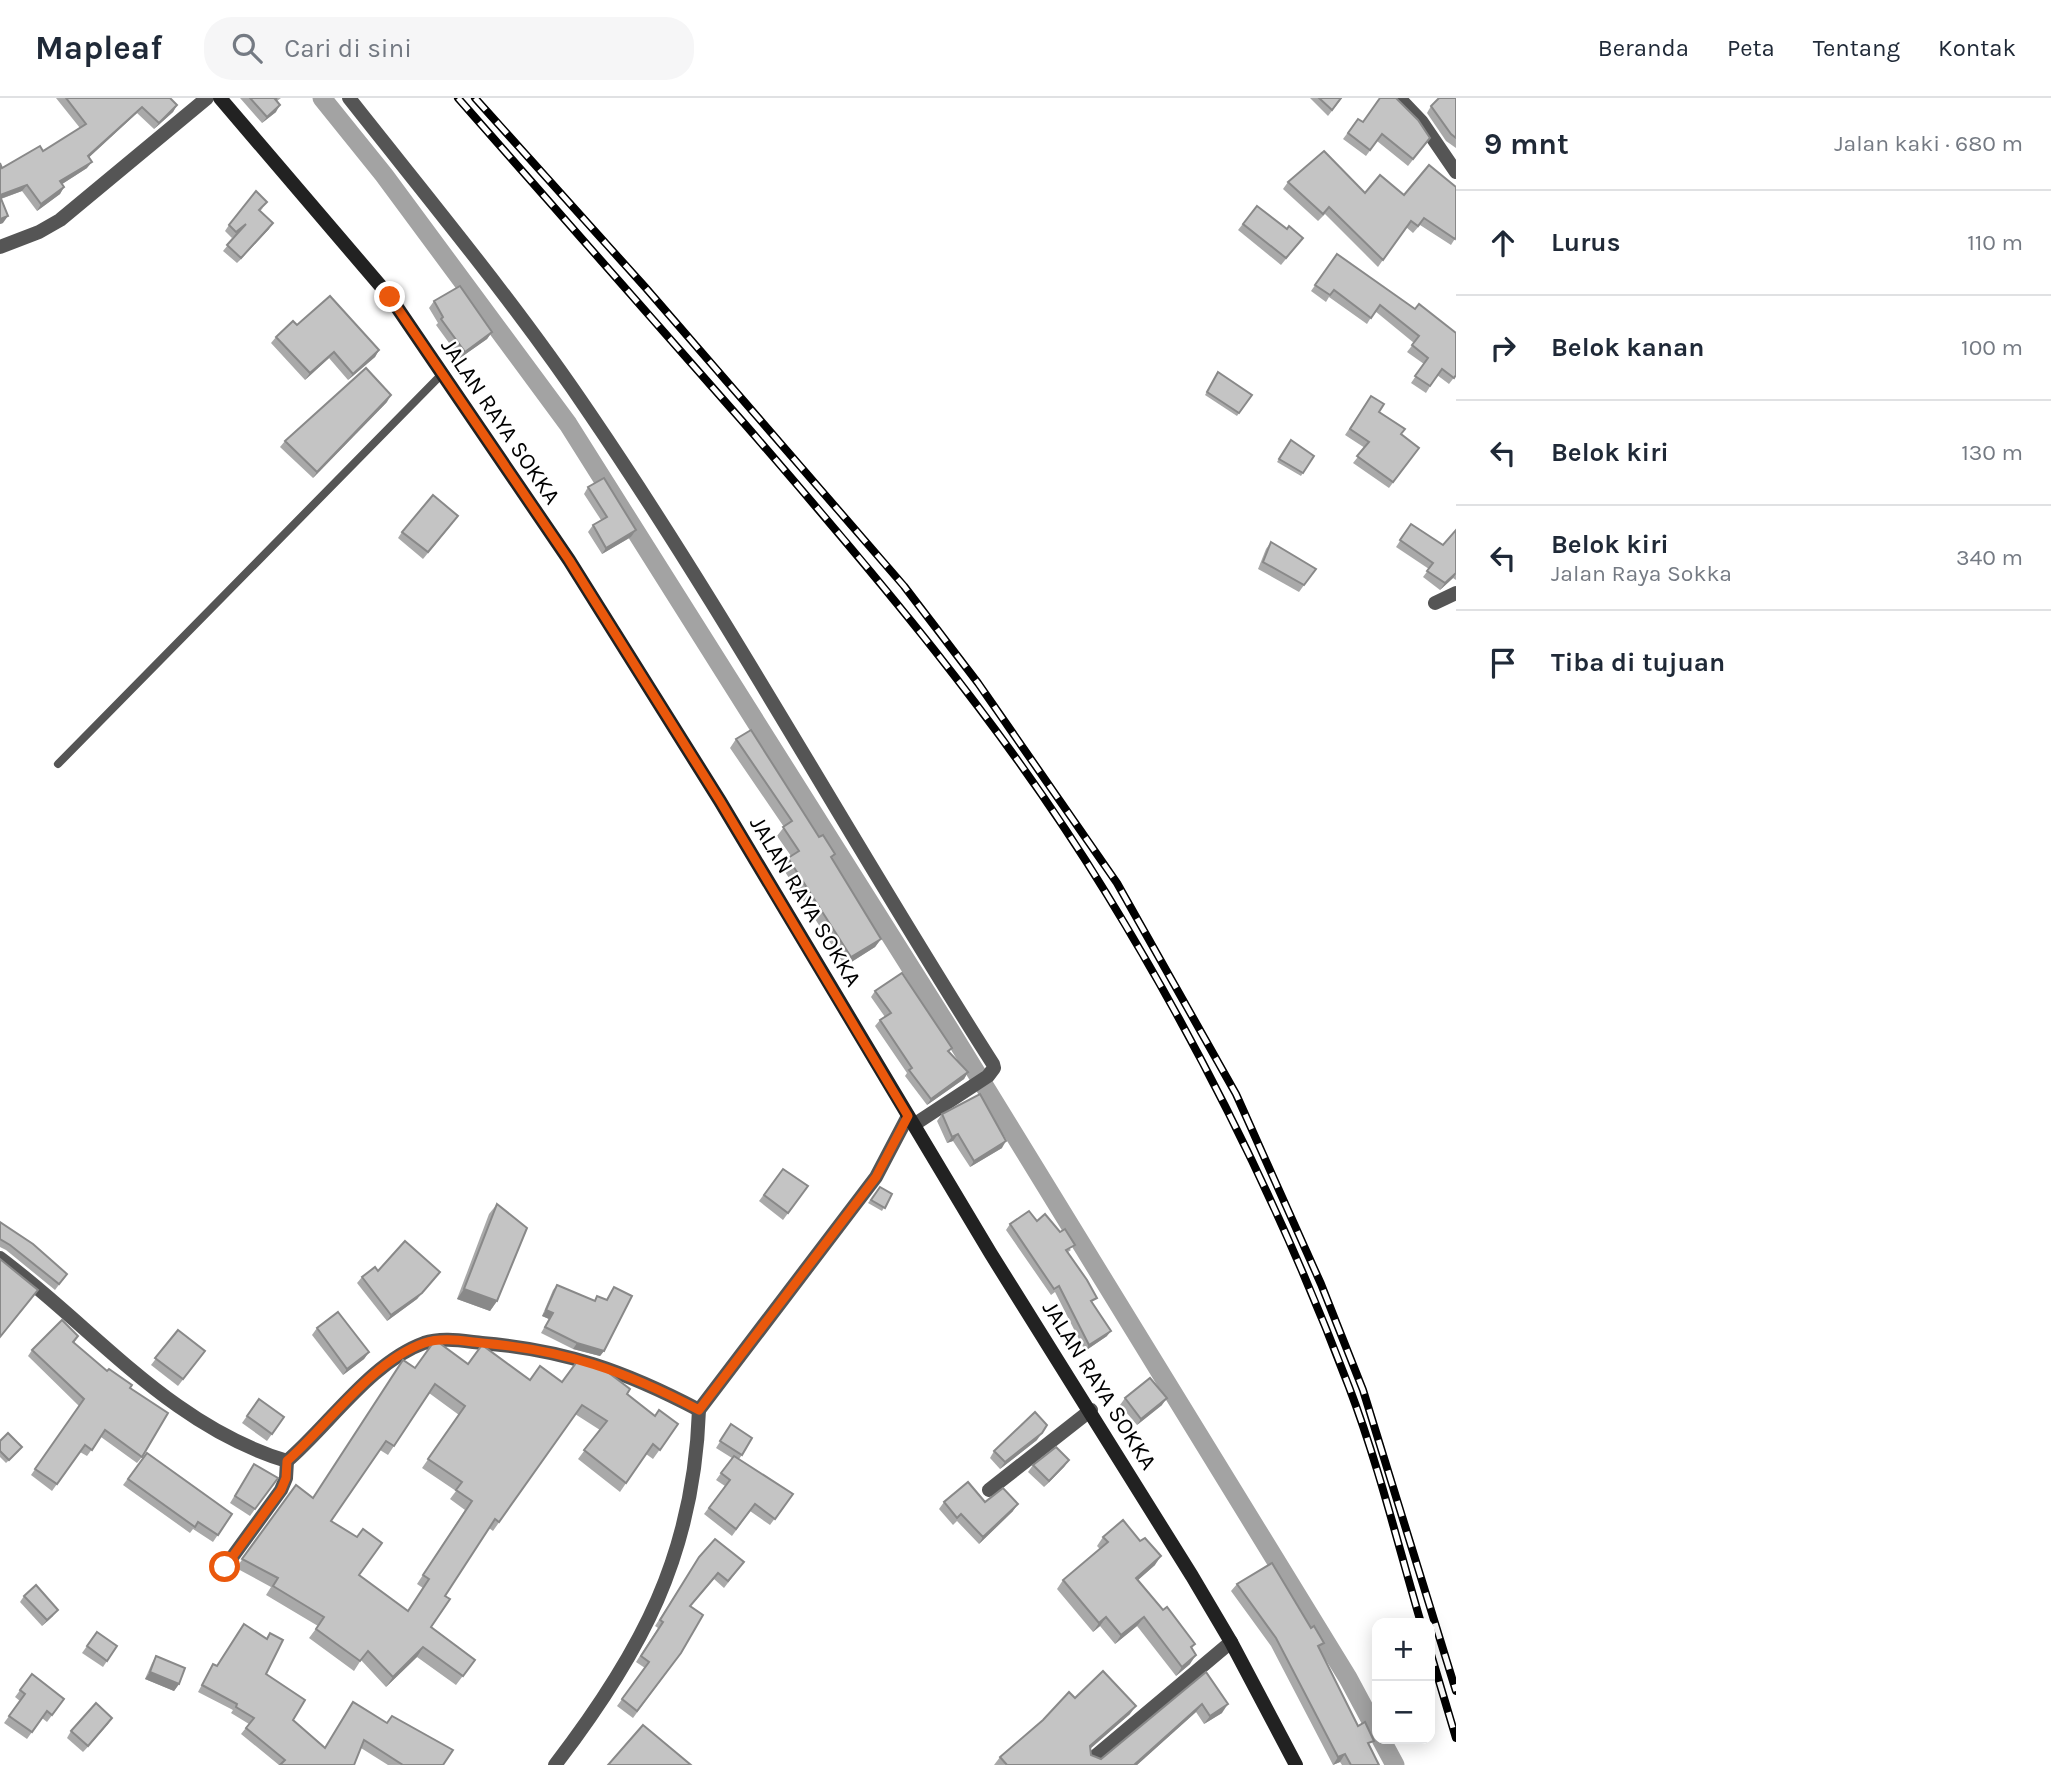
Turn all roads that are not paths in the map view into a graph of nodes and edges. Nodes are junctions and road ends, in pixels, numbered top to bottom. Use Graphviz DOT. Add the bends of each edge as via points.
graph roads {
  1 [pos="208,98"];
  2 [pos="220,98"];
  3 [pos="349,98"];
  4 [pos="1399,98"];
  5 [pos="1456,172"];
  6 [pos="0,247"];
  7 [pos="442,374"];
  8 [pos="1456,593"];
  9 [pos="1435,603"];
  10 [pos="58,764"];
  11 [pos="912,1120"];
  12 [pos="0,1258"];
  13 [pos="699,1410"];
  14 [pos="1091,1410"];
  15 [pos="287,1461"];
  16 [pos="989,1490"];
  17 [pos="225,1567"];
  18 [pos="1231,1642"];
  19 [pos="1093,1758"];
  20 [pos="555,1765"];
  21 [pos="1296,1765"];
  1 -- 6 [label="street" via="60,220"];
  2 -- 7 [label="main road, JALAN RAYA SOKKA" via="390,297"];
  3 -- 11 [label="street" via="528,326 637,485 993,1064 988,1076"];
  4 -- 5 [label="street"];
  7 -- 10 [label="lane"];
  7 -- 11 [label="main road, JALAN RAYA SOKKA" via="590,594"];
  8 -- 9 [label="street"];
  11 -- 13 [label="street" via="876,1177"];
  11 -- 14 [label="main road, JALAN RAYA SOKKA"];
  12 -- 15 [label="street" via="188,1414 254,1450"];
  13 -- 15 [label="street" via="594,1362 515,1346 449,1340 424,1343 376,1373"];
  13 -- 20 [label="street" via="697,1449 663,1592 630,1657"];
  14 -- 16 [label="street"];
  14 -- 18 [label="main road, JALAN RAYA SOKKA"];
  15 -- 17 [label="street" via="281,1490"];
  18 -- 19 [label="street"];
  18 -- 21 [label="main road, JALAN RAYA SOKKA"];
}
